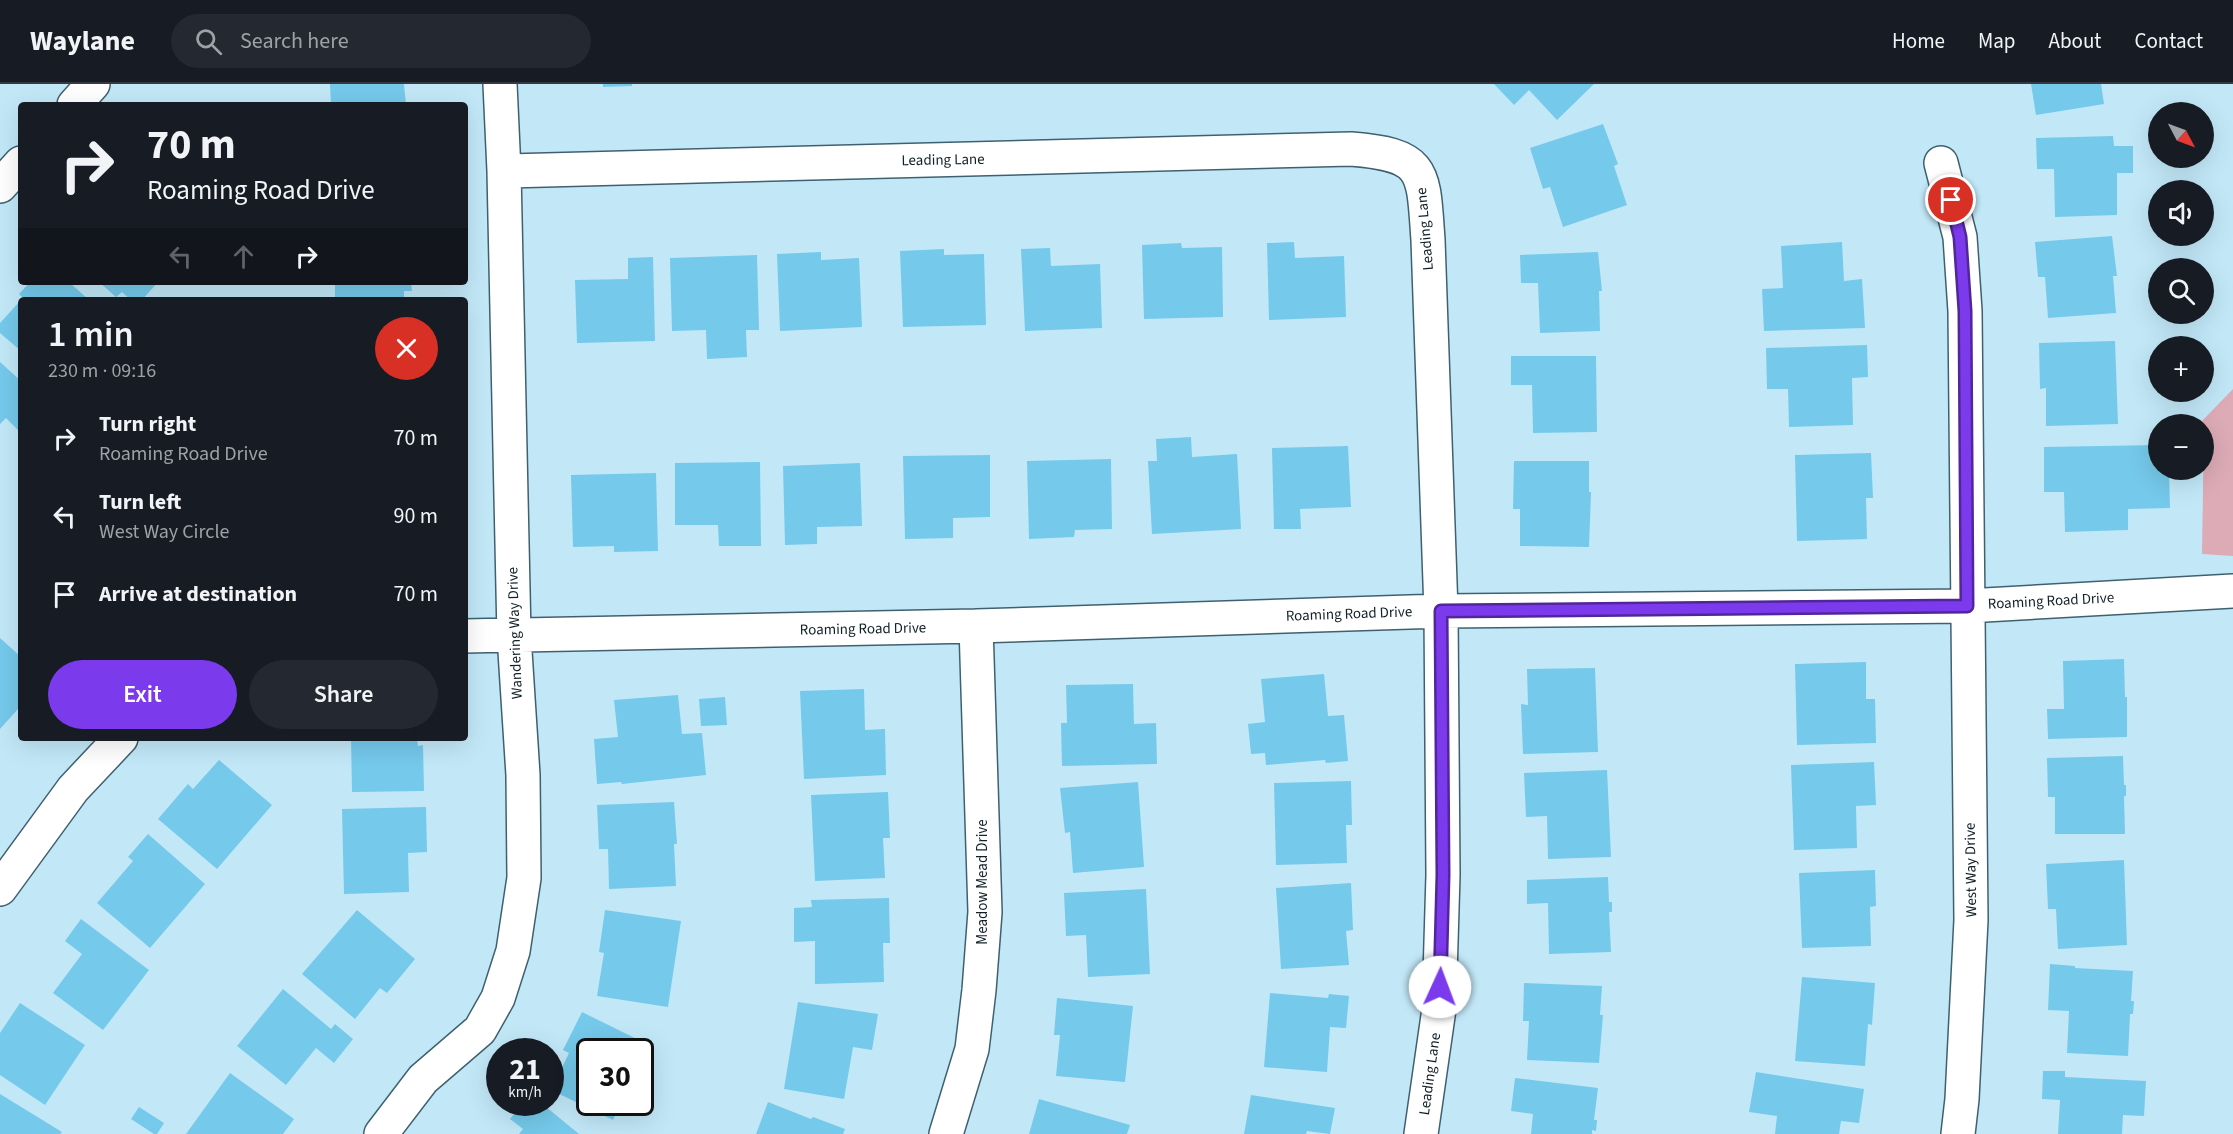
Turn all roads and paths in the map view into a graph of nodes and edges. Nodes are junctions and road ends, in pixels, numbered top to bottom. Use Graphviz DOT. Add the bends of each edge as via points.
graph roads {
  1 [pos="93,84"];
  2 [pos="500,84"];
  3 [pos="77,102"];
  4 [pos="1941,163"];
  5 [pos="18,166"];
  6 [pos="504,171"];
  7 [pos="0,186"];
  8 [pos="2233,591"];
  9 [pos="1967,606"];
  10 [pos="1441,611"];
  11 [pos="976,626"];
  12 [pos="468,636"];
  13 [pos="514,636"];
  14 [pos="118,741"];
  15 [pos="0,889"];
  16 [pos="381,1134"];
  17 [pos="946,1134"];
  18 [pos="1421,1134"];
  19 [pos="1958,1134"];
  1 -- 3 [label="street"];
  2 -- 6 [label="street, Wandering Way Drive"];
  4 -- 9 [label="street, West Way Drive" via="1960,237 1965,311"];
  5 -- 7 [label="street"];
  6 -- 10 [label="street, Leading Lane" via="1351,149 1399,156 1418,171 1425,192"];
  6 -- 13 [label="street, Wandering Way Drive"];
  8 -- 9 [label="street, Roaming Road Drive"];
  9 -- 10 [label="street, Roaming Road Drive"];
  9 -- 19 [label="street, West Way Drive" via="1971,920"];
  10 -- 11 [label="street, Roaming Road Drive"];
  10 -- 18 [label="street, Leading Lane" via="1443,875 1439,1009"];
  11 -- 13 [label="street, Roaming Road Drive"];
  11 -- 17 [label="street, Meadow Mead Drive" via="985,912 972,1049"];
  12 -- 13 [label="street, Roaming Road Drive"];
  13 -- 16 [label="street, Wandering Way Drive" via="523,776 524,878 513,951 498,998 480,1030 423,1078"];
  14 -- 15 [label="street" via="73,789"];
}
